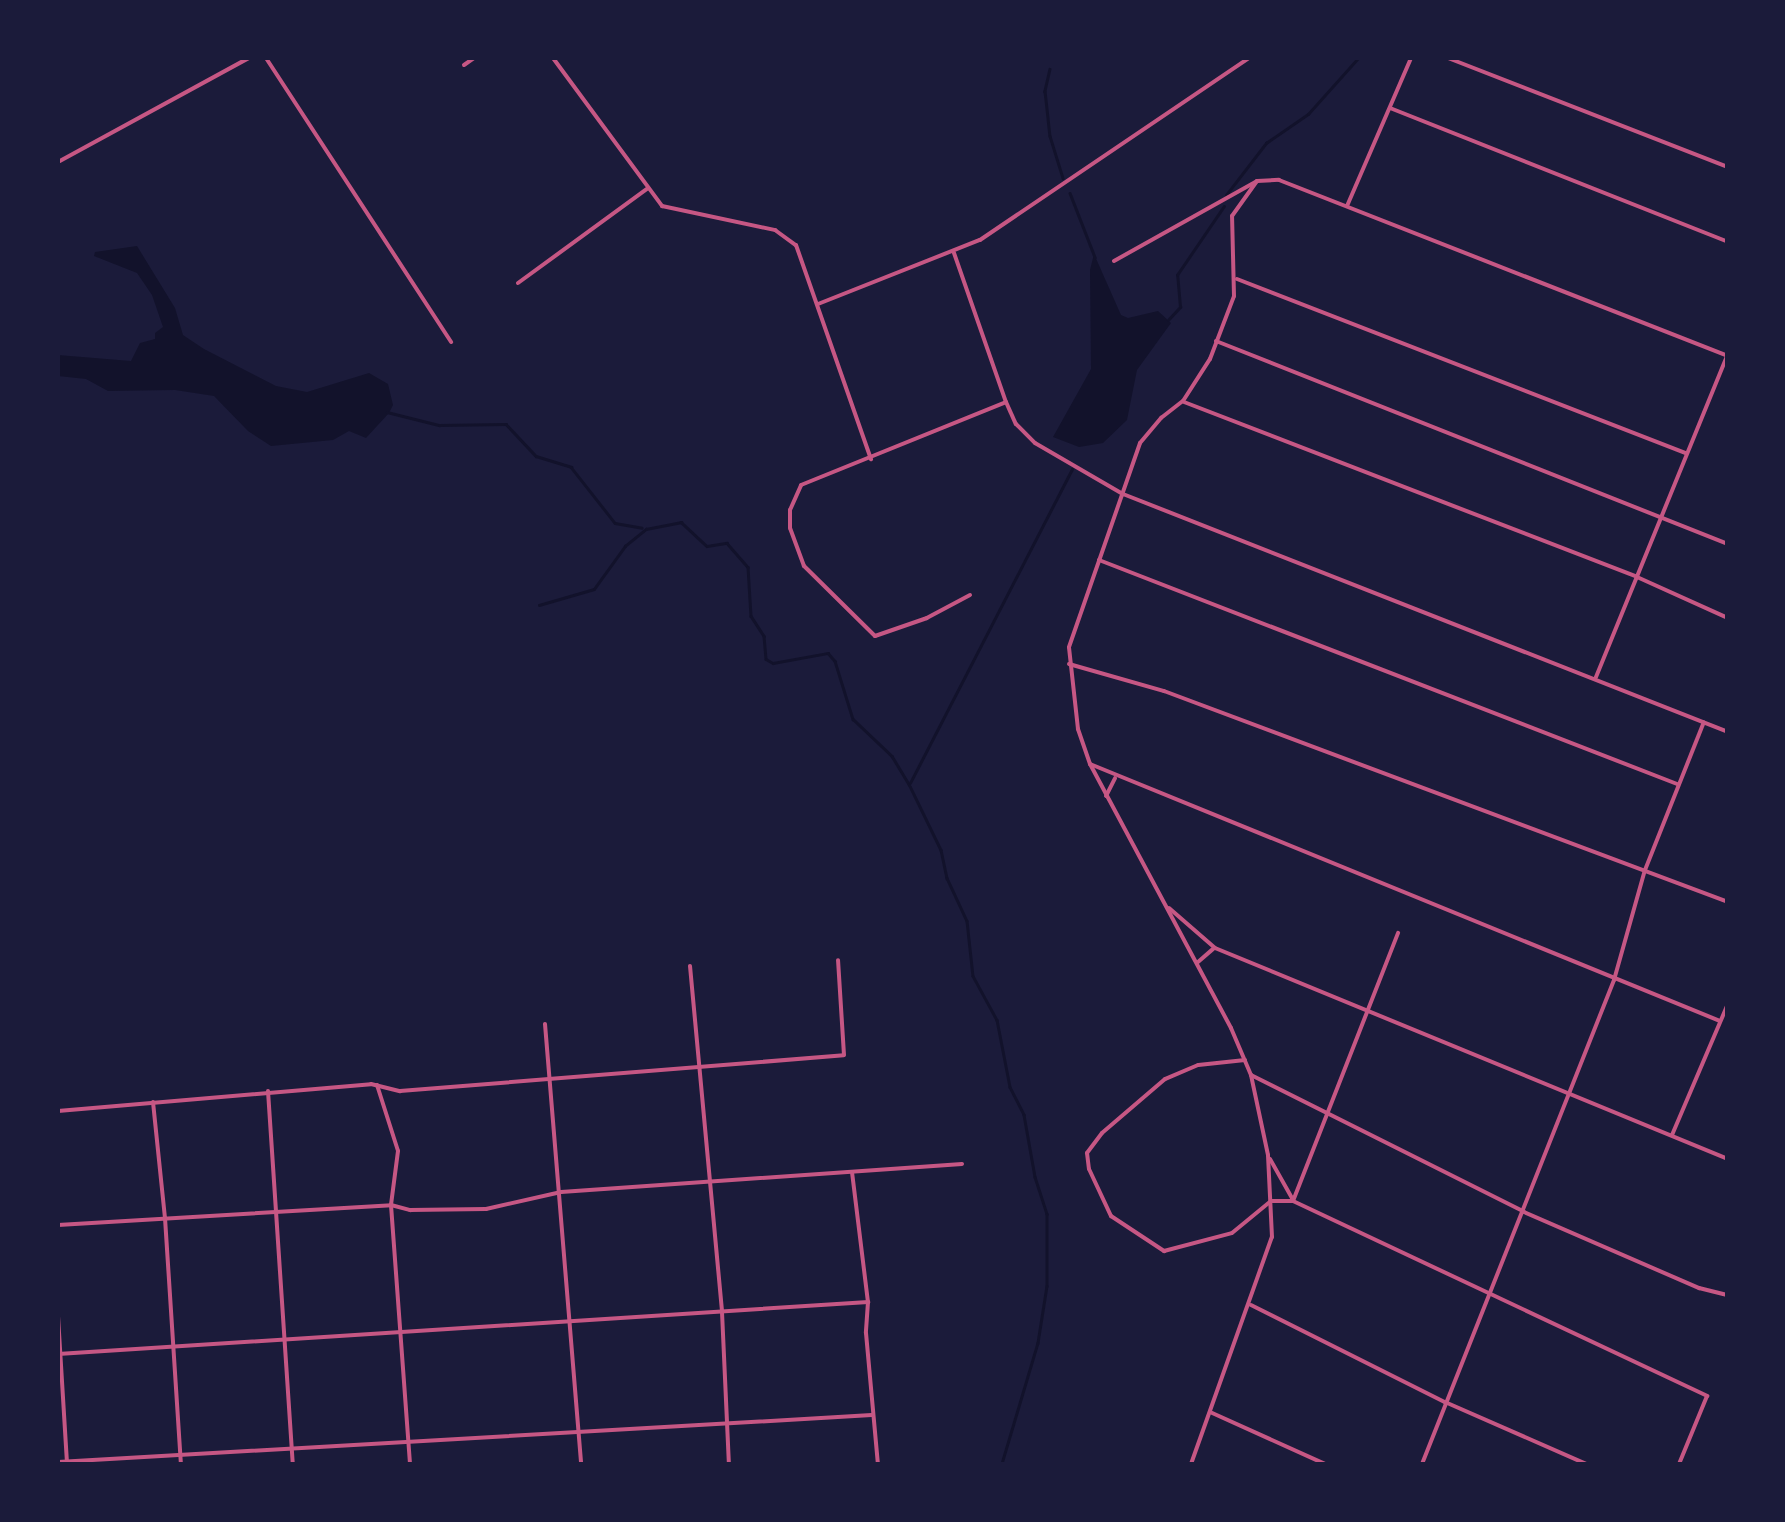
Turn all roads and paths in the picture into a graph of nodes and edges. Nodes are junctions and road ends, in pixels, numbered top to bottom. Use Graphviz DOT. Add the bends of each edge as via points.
graph roads {
  1 [pos="249,58"];
  2 [pos="266,58"];
  3 [pos="474,58"];
  4 [pos="554,58"];
  5 [pos="1249,58"];
  6 [pos="1411,58"];
  7 [pos="1448,58"];
  8 [pos="464,65"];
  9 [pos="1390,108"];
  10 [pos="58,162"];
  11 [pos="1728,167"];
  12 [pos="1257,181"];
  13 [pos="648,189"];
  14 [pos="1347,206"];
  15 [pos="1728,242"];
  16 [pos="954,253"];
  17 [pos="1114,261"];
  18 [pos="1236,279"];
  19 [pos="518,284"];
  20 [pos="818,304"];
  21 [pos="1216,341"];
  22 [pos="451,342"];
  23 [pos="1727,355"];
  24 [pos="1184,401"];
  25 [pos="1006,402"];
  26 [pos="1686,453"];
  27 [pos="870,459"];
  28 [pos="1122,494"];
  29 [pos="1660,517"];
  30 [pos="1728,544"];
  31 [pos="1099,560"];
  32 [pos="1637,576"];
  33 [pos="970,595"];
  34 [pos="1728,618"];
  35 [pos="58,656"];
  36 [pos="1069,664"];
  37 [pos="58,672"];
  38 [pos="1595,679"];
  39 [pos="1704,722"];
  40 [pos="1728,732"];
  41 [pos="1090,764"];
  42 [pos="1115,777"];
  43 [pos="1679,784"];
  44 [pos="1106,796"];
  45 [pos="1645,870"];
  46 [pos="1728,902"];
  47 [pos="1166,905"];
  48 [pos="1398,933"];
  49 [pos="1214,948"];
  50 [pos="838,960"];
  51 [pos="1198,962"];
  52 [pos="690,966"];
  53 [pos="1614,980"];
  54 [pos="1728,1004"];
  55 [pos="1370,1010"];
  56 [pos="1720,1021"];
  57 [pos="545,1024"];
  58 [pos="1245,1060"];
  59 [pos="697,1065"];
  60 [pos="1251,1075"];
  61 [pos="550,1076"];
  62 [pos="377,1085"];
  63 [pos="268,1091"];
  64 [pos="1570,1092"];
  65 [pos="152,1102"];
  66 [pos="58,1111"];
  67 [pos="1326,1112"];
  68 [pos="1672,1135"];
  69 [pos="1268,1155"];
  70 [pos="1728,1158"];
  71 [pos="962,1164"];
  72 [pos="852,1172"];
  73 [pos="708,1182"];
  74 [pos="561,1192"];
  75 [pos="1293,1200"];
  76 [pos="1272,1201"];
  77 [pos="391,1204"];
  78 [pos="278,1211"];
  79 [pos="1524,1212"];
  80 [pos="165,1218"];
  81 [pos="58,1225"];
  82 [pos="1487,1292"];
  83 [pos="1728,1296"];
  84 [pos="868,1302"];
  85 [pos="1251,1305"];
  86 [pos="722,1312"];
  87 [pos="58,1316"];
  88 [pos="571,1321"];
  89 [pos="402,1332"];
  90 [pos="285,1340"];
  91 [pos="173,1346"];
  92 [pos="59,1354"];
  93 [pos="1445,1402"];
  94 [pos="1210,1412"];
  95 [pos="872,1415"];
  96 [pos="726,1423"];
  97 [pos="577,1432"];
  98 [pos="406,1443"];
  99 [pos="292,1450"];
  100 [pos="180,1456"];
  101 [pos="58,1462"];
  102 [pos="67,1463"];
  103 [pos="181,1464"];
  104 [pos="293,1464"];
  105 [pos="410,1464"];
  106 [pos="581,1464"];
  107 [pos="730,1464"];
  108 [pos="878,1464"];
  109 [pos="1191,1464"];
  110 [pos="1325,1464"];
  111 [pos="1422,1464"];
  112 [pos="1586,1464"];
  113 [pos="1679,1464"];
  1 -- 10 [label="street"];
  2 -- 22 [label="street"];
  3 -- 8 [label="street"];
  4 -- 13 [label="street"];
  5 -- 16 [label="street"];
  6 -- 9 [label="street"];
  7 -- 11 [label="street"];
  9 -- 14 [label="street"];
  9 -- 15 [label="street"];
  12 -- 14 [label="street" via="1279,180"];
  12 -- 17 [label="street"];
  12 -- 18 [label="street" via="1232,216"];
  13 -- 19 [label="street"];
  13 -- 20 [label="street" via="672,210 788,235"];
  14 -- 23 [label="street"];
  16 -- 20 [label="street"];
  16 -- 25 [label="street"];
  18 -- 21 [label="street"];
  18 -- 26 [label="street"];
  20 -- 27 [label="street"];
  21 -- 24 [label="street"];
  21 -- 29 [label="street"];
  23 -- 26 [label="street"];
  24 -- 28 [label="street" via="1149,430"];
  24 -- 32 [label="street"];
  25 -- 27 [label="street"];
  25 -- 28 [label="street" via="1035,443"];
  26 -- 29 [label="street"];
  27 -- 33 [label="street" via="800,485 790,510 798,555 815,579 876,636"];
  28 -- 31 [label="street"];
  28 -- 38 [label="street"];
  29 -- 30 [label="street"];
  29 -- 32 [label="street"];
  31 -- 36 [label="street"];
  31 -- 43 [label="street"];
  32 -- 34 [label="street"];
  32 -- 38 [label="street"];
  35 -- 37 [label="street"];
  36 -- 41 [label="street"];
  36 -- 45 [label="street" via="1164,691"];
  38 -- 39 [label="street"];
  39 -- 40 [label="street"];
  39 -- 43 [label="street"];
  41 -- 42 [label="street"];
  41 -- 44 [label="street"];
  42 -- 44 [label="street"];
  42 -- 53 [label="street"];
  43 -- 45 [label="street"];
  44 -- 47 [label="street"];
  45 -- 46 [label="street"];
  45 -- 53 [label="street"];
  47 -- 49 [label="street"];
  47 -- 51 [label="street"];
  48 -- 55 [label="street"];
  49 -- 51 [label="street"];
  49 -- 55 [label="street"];
  50 -- 59 [label="street" via="844,1055"];
  51 -- 58 [label="street"];
  52 -- 59 [label="street"];
  53 -- 56 [label="street"];
  53 -- 64 [label="street"];
  54 -- 56 [label="street"];
  55 -- 64 [label="street"];
  55 -- 67 [label="street"];
  56 -- 68 [label="street"];
  57 -- 61 [label="street"];
  58 -- 60 [label="street"];
  58 -- 76 [label="street" via="1198,1065 1164,1079 1102,1134 1087,1153 1089,1169 1111,1216 1164,1251 1232,1233"];
  59 -- 61 [label="street"];
  59 -- 73 [label="street"];
  60 -- 67 [label="street"];
  60 -- 69 [label="street"];
  61 -- 62 [label="street" via="400,1091"];
  61 -- 74 [label="street"];
  62 -- 63 [label="street"];
  62 -- 77 [label="street" via="398,1151"];
  63 -- 65 [label="street"];
  63 -- 78 [label="street"];
  64 -- 68 [label="street"];
  64 -- 79 [label="street"];
  65 -- 66 [label="street"];
  65 -- 80 [label="street"];
  67 -- 75 [label="street"];
  67 -- 79 [label="street"];
  68 -- 70 [label="street"];
  69 -- 75 [label="street"];
  69 -- 76 [label="street"];
  71 -- 72 [label="street"];
  72 -- 73 [label="street"];
  72 -- 84 [label="street"];
  73 -- 74 [label="street"];
  73 -- 86 [label="street"];
  74 -- 77 [label="street" via="486,1208 410,1210"];
  74 -- 88 [label="street"];
  75 -- 76 [label="street"];
  75 -- 82 [label="street"];
  76 -- 85 [label="street" via="1272,1236"];
  77 -- 78 [label="street"];
  77 -- 89 [label="street"];
  78 -- 80 [label="street"];
  78 -- 90 [label="street"];
  79 -- 82 [label="street"];
  79 -- 83 [label="street"];
  80 -- 81 [label="street"];
  80 -- 91 [label="street"];
  82 -- 93 [label="street"];
  82 -- 113 [label="street" via="1707,1396"];
  84 -- 86 [label="street"];
  84 -- 95 [label="street"];
  85 -- 93 [label="street"];
  85 -- 94 [label="street"];
  86 -- 88 [label="street"];
  86 -- 96 [label="street"];
  87 -- 92 [label="street"];
  88 -- 89 [label="street"];
  88 -- 97 [label="street"];
  89 -- 90 [label="street"];
  89 -- 98 [label="street"];
  90 -- 91 [label="street"];
  90 -- 99 [label="street"];
  91 -- 92 [label="street"];
  91 -- 100 [label="street"];
  92 -- 102 [label="street"];
  93 -- 111 [label="street"];
  93 -- 112 [label="street"];
  94 -- 109 [label="street"];
  94 -- 110 [label="street"];
  95 -- 96 [label="street"];
  95 -- 108 [label="street"];
  96 -- 97 [label="street"];
  96 -- 107 [label="street"];
  97 -- 98 [label="street"];
  97 -- 106 [label="street"];
  98 -- 99 [label="street"];
  98 -- 105 [label="street"];
  99 -- 100 [label="street"];
  99 -- 104 [label="street"];
  100 -- 102 [label="street"];
  100 -- 103 [label="street"];
  101 -- 102 [label="street"];
}
